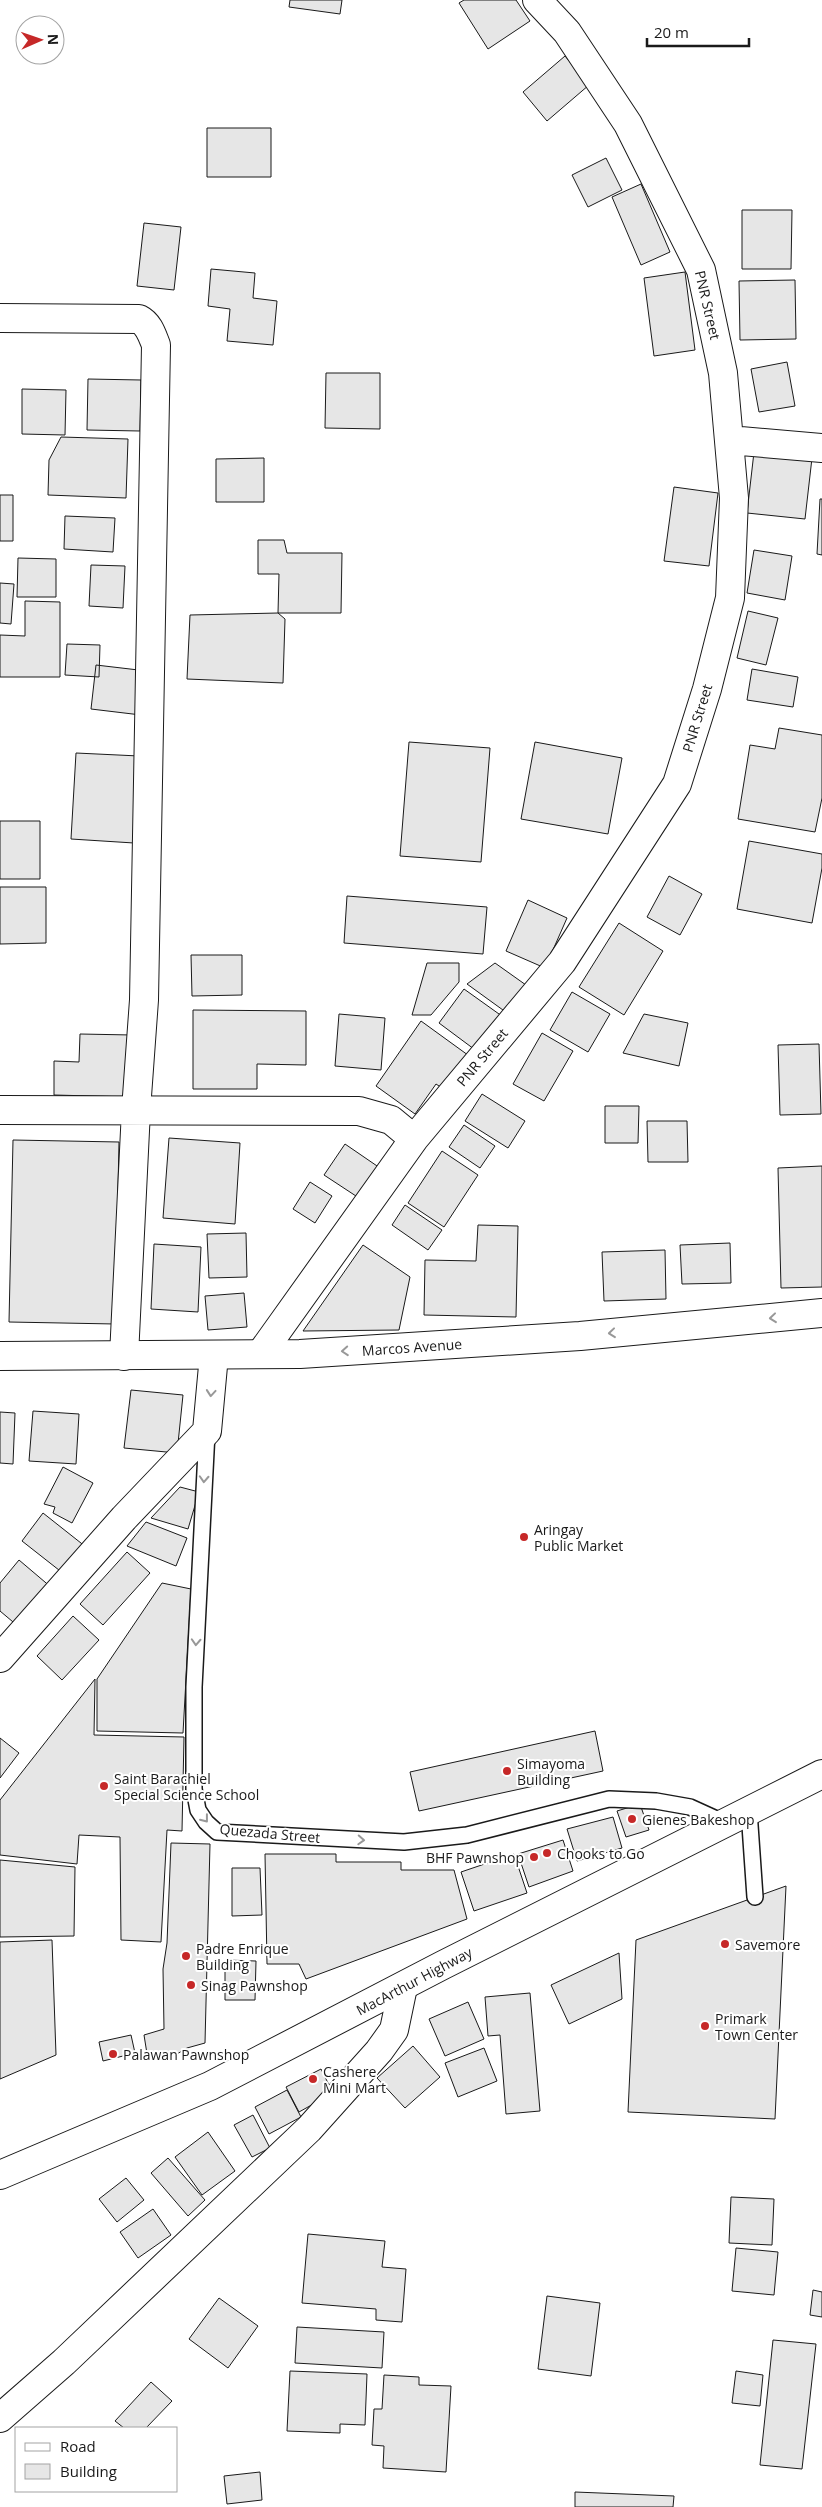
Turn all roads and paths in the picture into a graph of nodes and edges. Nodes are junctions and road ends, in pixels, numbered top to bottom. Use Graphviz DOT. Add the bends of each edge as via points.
graph roads {
  1 [pos="537,0"];
  2 [pos="0,318"];
  3 [pos="729,440"];
  4 [pos="822,448"];
  5 [pos="0,1110"];
  6 [pos="136,1110"];
  7 [pos="414,1139"];
  8 [pos="822,1313"];
  9 [pos="262,1352"];
  10 [pos="214,1355"];
  11 [pos="0,1356"];
  12 [pos="124,1356"];
  13 [pos="207,1431"];
  14 [pos="0,1658"];
  15 [pos="822,1774"];
  16 [pos="749,1811"];
  17 [pos="723,1822"];
  18 [pos="754,1897"];
  19 [pos="403,1987"];
  20 [pos="0,2175"];
  21 [pos="0,2418"];
  1 -- 3 [label="main road, PNR Street" via="567,32 628,124 700,270 723,373"];
  2 -- 6 [label="main road" via="139,319 150,330 156,345 144,1000"];
  3 -- 4 [label="main road"];
  3 -- 7 [label="main road, PNR Street" via="734,498 730,598 707,689 677,784 562,962"];
  5 -- 6 [label="main road"];
  6 -- 7 [label="main road" via="359,1111 391,1120"];
  6 -- 12 [label="main road"];
  7 -- 9 [label="main road, PNR Street"];
  8 -- 9 [label="main road, Marcos Avenue, one-way" via="580,1336 300,1354"];
  9 -- 10 [label="main road, Marcos Avenue"];
  10 -- 12 [label="main road, Marcos Avenue"];
  10 -- 13 [label="main road, one-way"];
  11 -- 12 [label="main road, Marcos Avenue"];
  13 -- 14 [label="main road" via="124,1518"];
  13 -- 17 [label="lane, Quezada Street, one-way" via="194,1687 194,1789 198,1810 217,1832 404,1842 467,1835 609,1799 656,1801 690,1807"];
  15 -- 16 [label="main road, MacArthur Highway"];
  16 -- 17 [label="main road, MacArthur Highway"];
  16 -- 18 [label="lane"];
  17 -- 19 [label="main road, MacArthur Highway"];
  19 -- 20 [label="main road, MacArthur Highway" via="210,2086"];
  19 -- 21 [label="main road" via="394,2030 309,2129 64,2362"];
}
